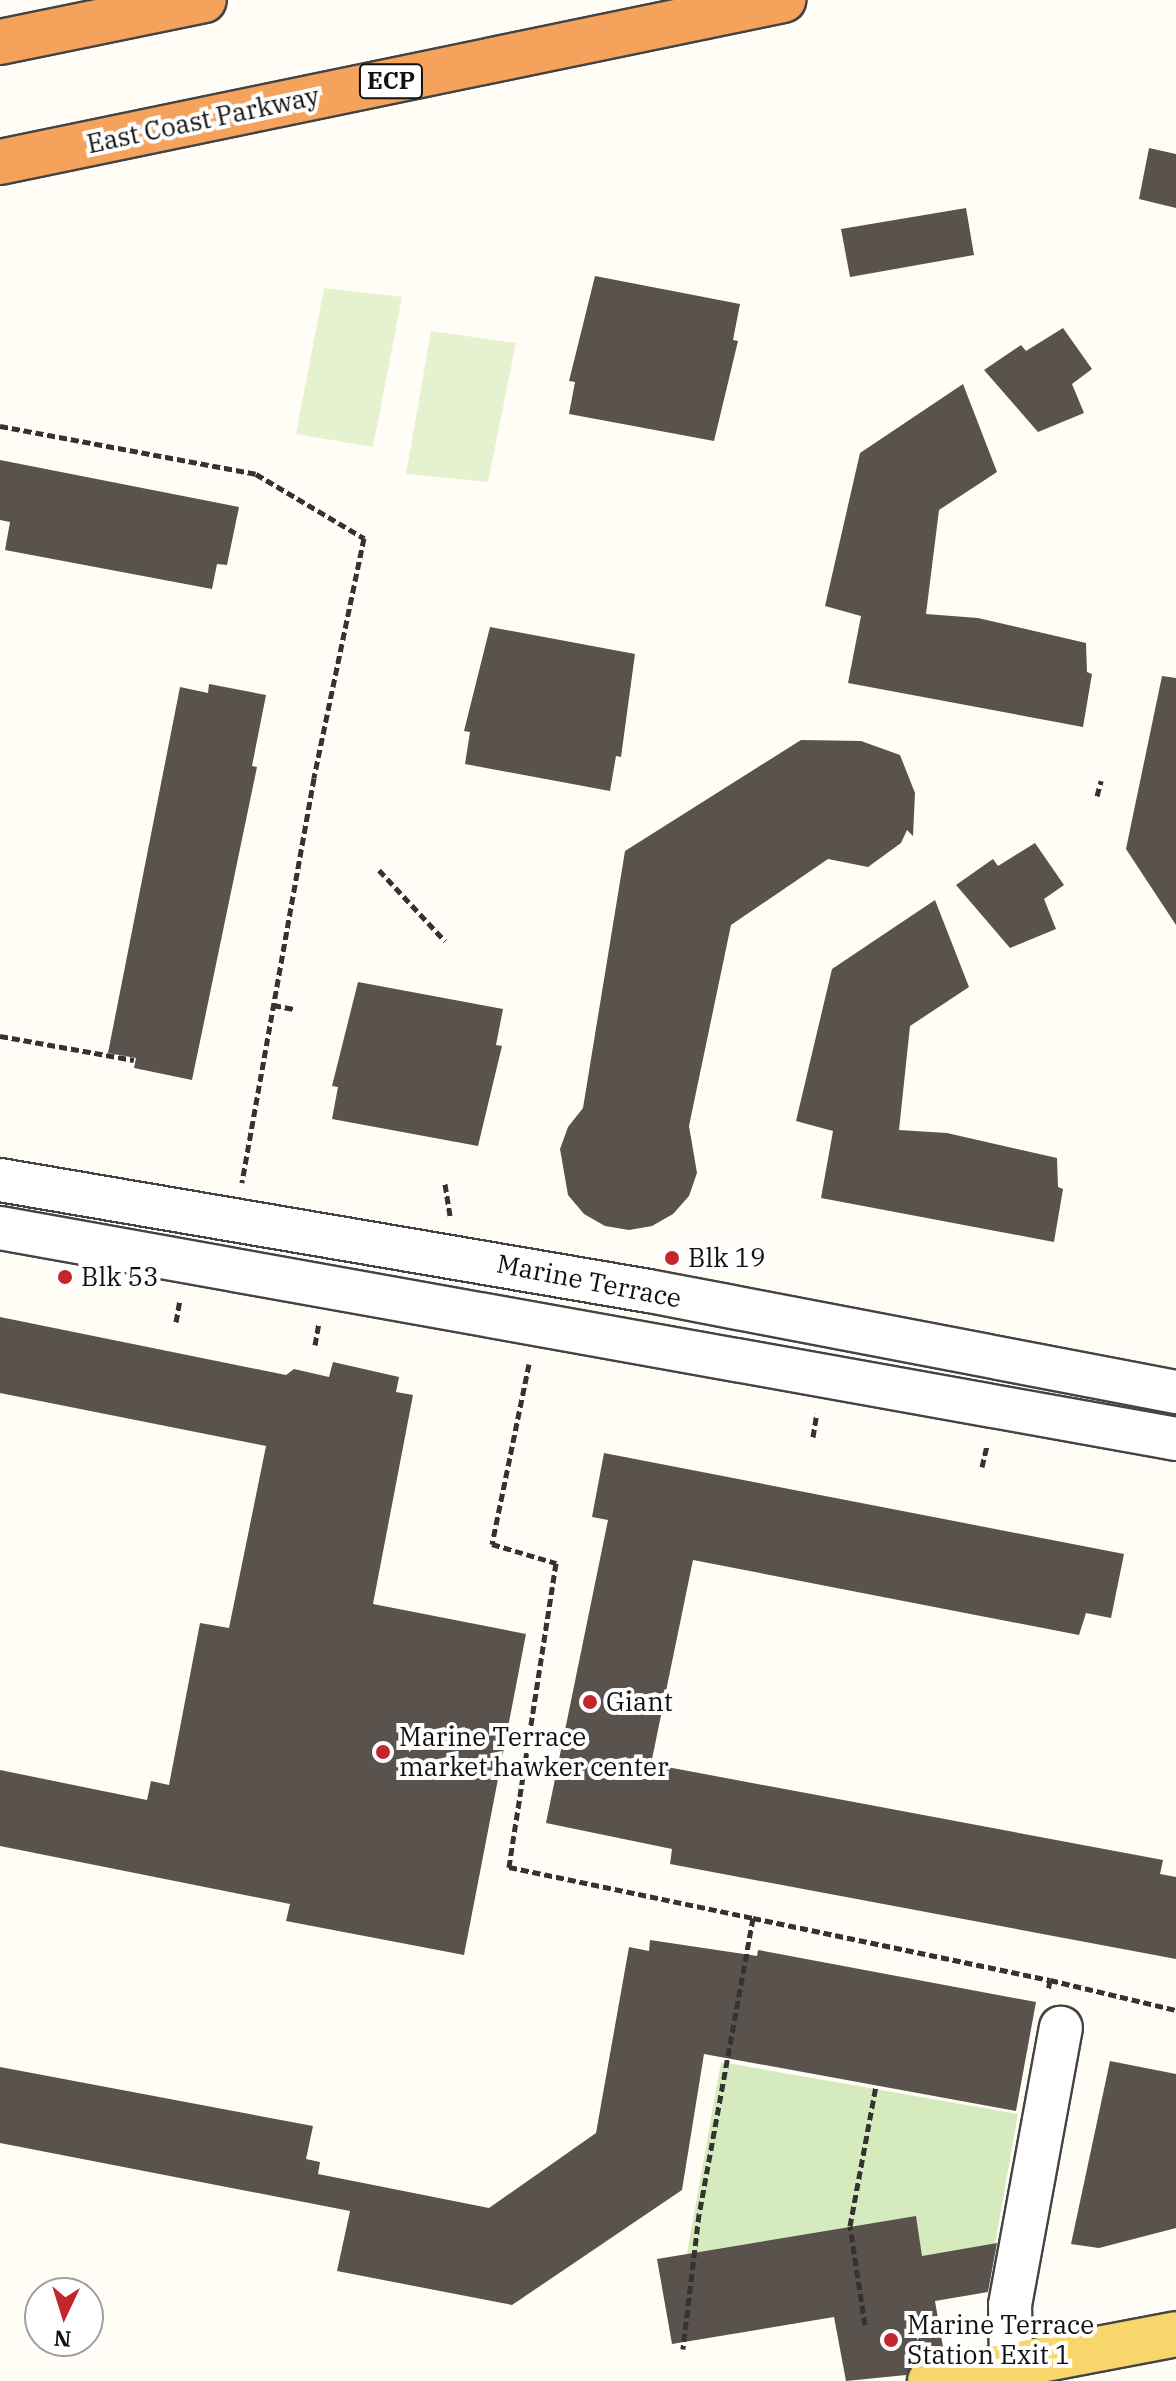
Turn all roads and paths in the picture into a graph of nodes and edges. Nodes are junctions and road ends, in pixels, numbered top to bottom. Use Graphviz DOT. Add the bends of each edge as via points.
graph roads {
  1 [pos="204,0"];
  2 [pos="783,0"];
  3 [pos="0,42"];
  4 [pos="0,162"];
  5 [pos="0,426"];
  6 [pos="1101,781"];
  7 [pos="1097,796"];
  8 [pos="379,870"];
  9 [pos="445,941"];
  10 [pos="273,1005"];
  11 [pos="294,1009"];
  12 [pos="0,1036"];
  13 [pos="134,1060"];
  14 [pos="0,1180"];
  15 [pos="445,1184"];
  16 [pos="241,1186"];
  17 [pos="452,1225"];
  18 [pos="0,1228"];
  19 [pos="530,1359"];
  20 [pos="1176,1392"];
  21 [pos="1176,1439"];
  22 [pos="753,1918"];
  23 [pos="1050,1980"];
  24 [pos="1176,2010"];
  25 [pos="1054,2012"];
  26 [pos="876,2086"];
  27 [pos="865,2325"];
  28 [pos="1176,2334"];
  29 [pos="683,2349"];
  30 [pos="1011,2366"];
  31 [pos="930,2381"];
  1 -- 3 [label="highway"];
  2 -- 4 [label="highway, East Coast Parkway / ECP"];
  5 -- 10 [label="path" via="256,474 364,538"];
  6 -- 7 [label="path"];
  8 -- 9 [label="path"];
  10 -- 11 [label="path"];
  10 -- 16 [label="path"];
  12 -- 13 [label="path"];
  14 -- 20 [label="street, Marine Terrace" via="649,1291"];
  15 -- 17 [label="path"];
  18 -- 21 [label="street, Marine Terrace"];
  19 -- 22 [label="path" via="492,1544 556,1563 509,1867"];
  22 -- 23 [label="path"];
  22 -- 29 [label="path" via="699,2214"];
  23 -- 24 [label="path"];
  23 -- 25 [label="path"];
  25 -- 30 [label="street" via="1010,2305"];
  26 -- 27 [label="path" via="850,2226"];
  28 -- 30 [label="main road"];
  30 -- 31 [label="main road"];
}
